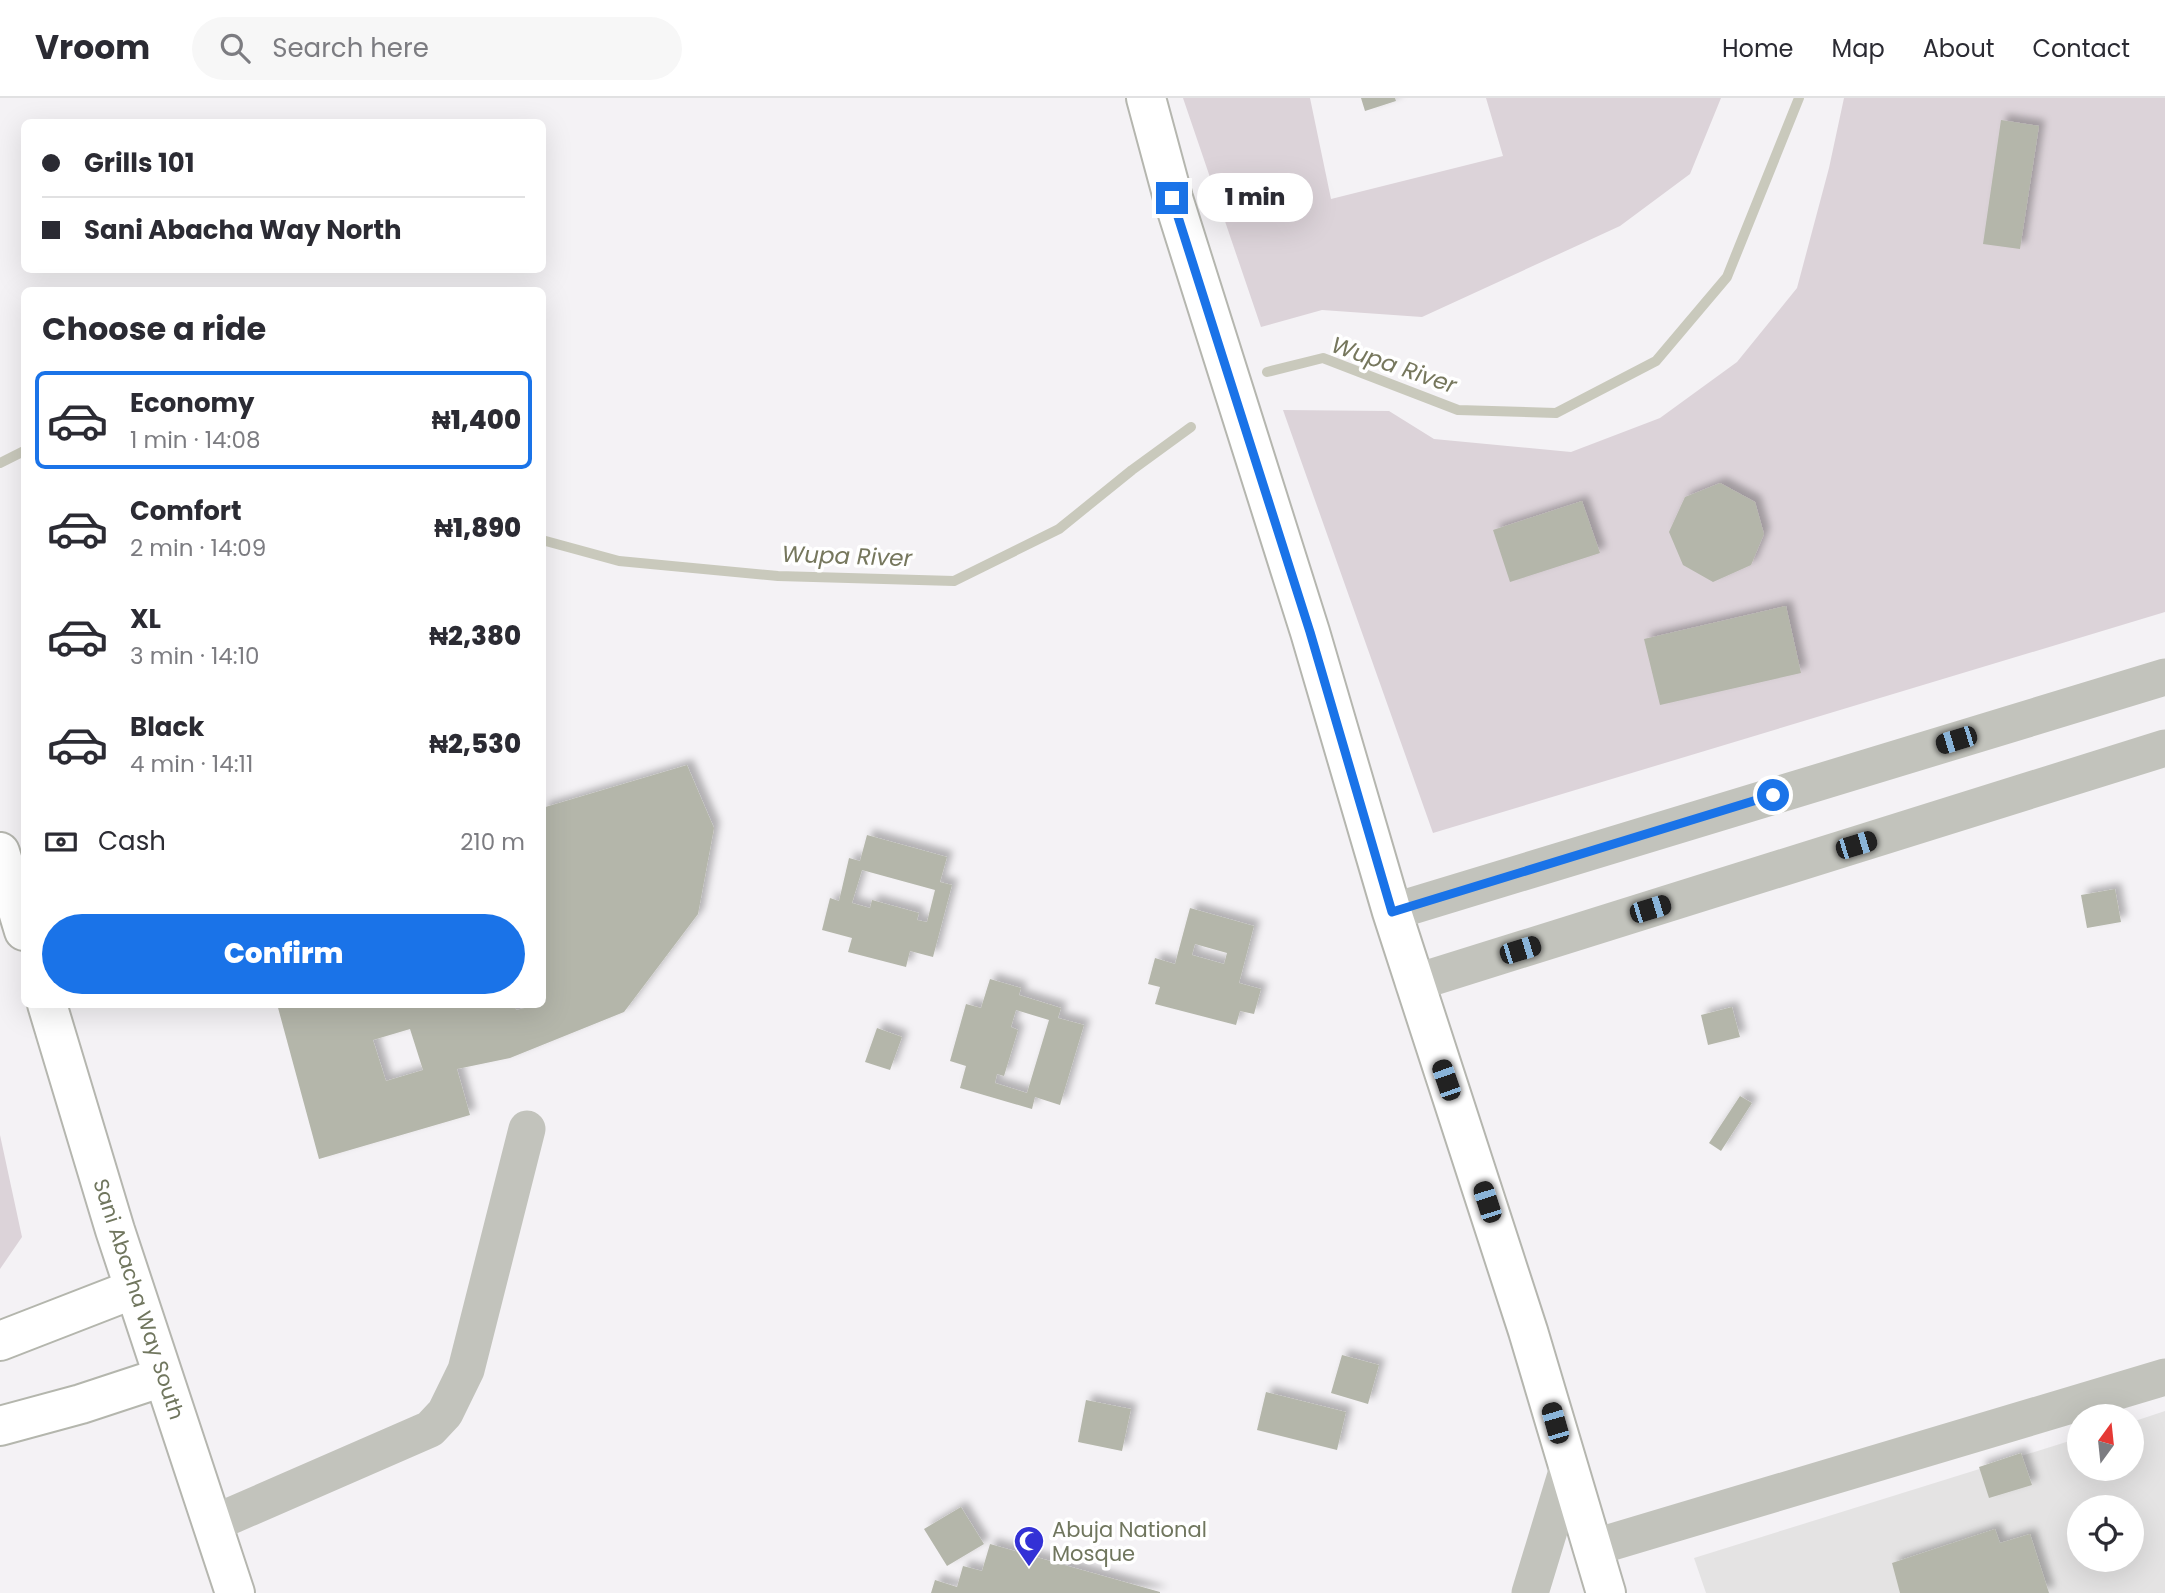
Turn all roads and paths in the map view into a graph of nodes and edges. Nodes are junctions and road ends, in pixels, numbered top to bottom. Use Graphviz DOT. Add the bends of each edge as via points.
graph roads {
  1 [pos="1146,98"];
  2 [pos="2165,677"];
  3 [pos="2165,748"];
  4 [pos="0,852"];
  5 [pos="1392,912"];
  6 [pos="21,921"];
  7 [pos="1414,983"];
  8 [pos="48,1008"];
  9 [pos="527,1129"];
  10 [pos="134,1289"];
  11 [pos="0,1341"];
  12 [pos="163,1377"];
  13 [pos="2165,1377"];
  14 [pos="0,1426"];
  15 [pos="1568,1468"];
  16 [pos="212,1524"];
  17 [pos="1592,1548"];
  18 [pos="235,1593"];
  19 [pos="1530,1593"];
  20 [pos="1606,1593"];
  21 [pos="1623,1593"];
  1 -- 5 [label="main road" via="1172,198 1310,632"];
  2 -- 5 [label="street"];
  3 -- 7 [label="street"];
  4 -- 6 [label="main road"];
  5 -- 7 [label="main road"];
  7 -- 15 [label="main road"];
  8 -- 10 [label="main road, Sani Abacha Way South"];
  9 -- 16 [label="street" via="466,1370 445,1413 430,1429"];
  10 -- 11 [label="main road"];
  10 -- 12 [label="main road, Sani Abacha Way South"];
  12 -- 14 [label="main road"];
  12 -- 16 [label="main road, Sani Abacha Way South"];
  13 -- 17 [label="street"];
  15 -- 17 [label="main road"];
  15 -- 19 [label="street"];
  16 -- 18 [label="main road, Sani Abacha Way South"];
  17 -- 20 [label="main road"];
  17 -- 21 [label="main road"];
}
